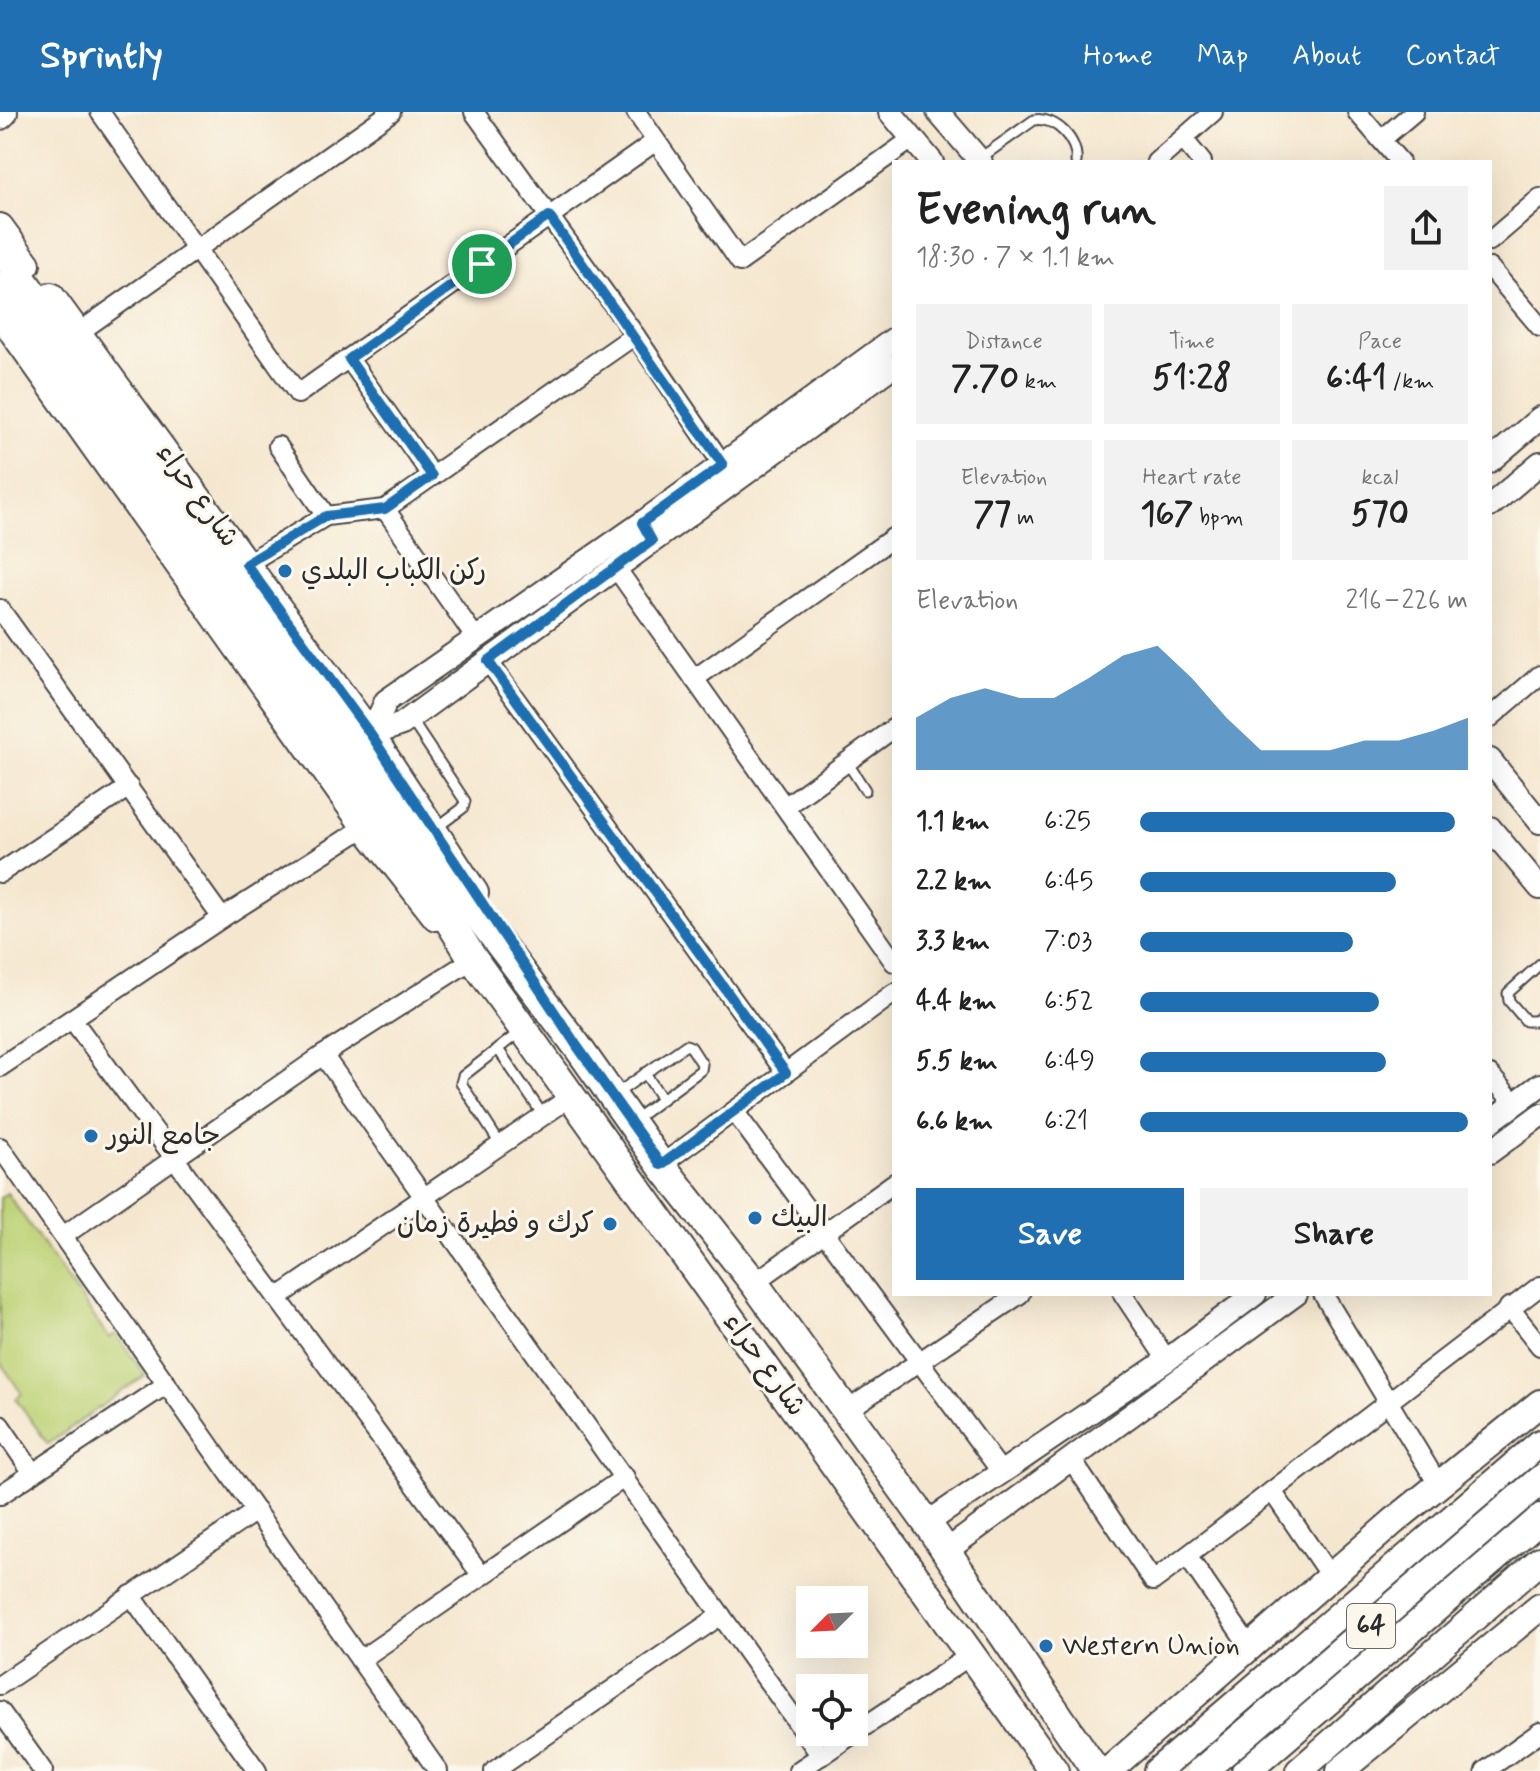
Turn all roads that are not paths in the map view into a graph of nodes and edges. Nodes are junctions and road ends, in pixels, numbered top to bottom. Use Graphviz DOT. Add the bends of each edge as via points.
graph roads {
  1 [pos="100,112"];
  2 [pos="391,112"];
  3 [pos="474,112"];
  4 [pos="636,112"];
  5 [pos="890,112"];
  6 [pos="1213,112"];
  7 [pos="1357,112"];
  8 [pos="1414,112"];
  9 [pos="942,113"];
  10 [pos="912,139"];
  11 [pos="1183,139"];
  12 [pos="1381,140"];
  13 [pos="656,141"];
  14 [pos="930,160"];
  15 [pos="979,160"];
  16 [pos="981,160"];
  17 [pos="1076,160"];
  18 [pos="1158,160"];
  19 [pos="1200,160"];
  20 [pos="1398,160"];
  21 [pos="1540,198"];
  22 [pos="549,216"];
  23 [pos="0,227"];
  24 [pos="1492,239"];
  25 [pos="0,248"];
  26 [pos="195,248"];
  27 [pos="1492,270"];
  28 [pos="0,286"];
  29 [pos="0,314"];
  30 [pos="1540,327"];
  31 [pos="78,333"];
  32 [pos="635,335"];
  33 [pos="892,340"];
  34 [pos="349,359"];
  35 [pos="892,366"];
  36 [pos="1540,418"];
  37 [pos="278,446"];
  38 [pos="1492,459"];
  39 [pos="1540,463"];
  40 [pos="723,465"];
  41 [pos="432,476"];
  42 [pos="1492,504"];
  43 [pos="385,509"];
  44 [pos="326,516"];
  45 [pos="647,532"];
  46 [pos="892,538"];
  47 [pos="246,564"];
  48 [pos="616,568"];
  49 [pos="0,609"];
  50 [pos="475,637"];
  51 [pos="488,661"];
  52 [pos="1540,675"];
  53 [pos="694,679"];
  54 [pos="1492,716"];
  55 [pos="410,718"];
  56 [pos="892,729"];
  57 [pos="371,735"];
  58 [pos="847,762"];
  59 [pos="1492,762"];
  60 [pos="129,787"];
  61 [pos="865,790"];
  62 [pos="786,806"];
  63 [pos="1540,822"];
  64 [pos="365,827"];
  65 [pos="434,830"];
  66 [pos="1492,830"];
  67 [pos="430,871"];
  68 [pos="0,873"];
  69 [pos="1540,888"];
  70 [pos="222,918"];
  71 [pos="888,944"];
  72 [pos="473,959"];
  73 [pos="1540,964"];
  74 [pos="892,994"];
  75 [pos="1540,1017"];
  76 [pos="72,1019"];
  77 [pos="523,1029"];
  78 [pos="577,1046"];
  79 [pos="498,1049"];
  80 [pos="323,1055"];
  81 [pos="0,1067"];
  82 [pos="645,1073"];
  83 [pos="786,1073"];
  84 [pos="1492,1077"];
  85 [pos="1540,1085"];
  86 [pos="572,1096"];
  87 [pos="613,1096"];
  88 [pos="662,1099"];
  89 [pos="1515,1104"];
  90 [pos="734,1111"];
  91 [pos="543,1115"];
  92 [pos="1540,1115"];
  93 [pos="1492,1121"];
  94 [pos="631,1122"];
  95 [pos="500,1144"];
  96 [pos="0,1147"];
  97 [pos="1492,1151"];
  98 [pos="175,1158"];
  99 [pos="661,1165"];
  100 [pos="892,1184"];
  101 [pos="424,1197"];
  102 [pos="823,1233"];
  103 [pos="63,1236"];
  104 [pos="754,1283"];
  105 [pos="1540,1286"];
  106 [pos="1017,1296"];
  107 [pos="1124,1296"];
  108 [pos="1250,1296"];
  109 [pos="1293,1296"];
  110 [pos="1324,1296"];
  111 [pos="277,1298"];
  112 [pos="1509,1307"];
  113 [pos="1209,1344"];
  114 [pos="1540,1346"];
  115 [pos="1167,1360"];
  116 [pos="920,1363"];
  117 [pos="167,1384"];
  118 [pos="1387,1402"];
  119 [pos="1540,1403"];
  120 [pos="846,1411"];
  121 [pos="0,1425"];
  122 [pos="1540,1443"];
  123 [pos="1071,1459"];
  124 [pos="33,1473"];
  125 [pos="1002,1473"];
  126 [pos="625,1477"];
  127 [pos="1540,1480"];
  128 [pos="1438,1484"];
  129 [pos="1272,1491"];
  130 [pos="0,1495"];
  131 [pos="256,1511"];
  132 [pos="1540,1518"];
  133 [pos="1394,1521"];
  134 [pos="927,1523"];
  135 [pos="1417,1547"];
  136 [pos="946,1551"];
  137 [pos="1187,1556"];
  138 [pos="1540,1560"];
  139 [pos="482,1576"];
  140 [pos="1330,1576"];
  141 [pos="131,1595"];
  142 [pos="721,1615"];
  143 [pos="1537,1616"];
  144 [pos="1250,1647"];
  145 [pos="1298,1651"];
  146 [pos="971,1655"];
  147 [pos="360,1660"];
  148 [pos="0,1685"];
  149 [pos="0,1711"];
  150 [pos="1359,1719"];
  151 [pos="1540,1732"];
  152 [pos="821,1756"];
  153 [pos="43,1771"];
  154 [pos="257,1771"];
  155 [pos="438,1771"];
  156 [pos="494,1771"];
  157 [pos="798,1771"];
  158 [pos="1054,1771"];
  159 [pos="1096,1771"];
  160 [pos="1108,1771"];
  161 [pos="1157,1771"];
  162 [pos="1202,1771"];
  163 [pos="1208,1771"];
  164 [pos="1246,1771"];
  165 [pos="1286,1771"];
  166 [pos="1299,1771"];
  167 [pos="1340,1771"];
  168 [pos="1485,1771"];
  1 -- 26 [label="street"];
  2 -- 26 [label="street"];
  3 -- 22 [label="street"];
  4 -- 13 [label="street"];
  5 -- 10 [label="street"];
  6 -- 11 [label="street"];
  7 -- 12 [label="street"];
  8 -- 12 [label="street"];
  9 -- 15 [label="street"];
  10 -- 13 [label="street" via="740,262"];
  10 -- 14 [label="street"];
  11 -- 18 [label="street"];
  11 -- 19 [label="street"];
  12 -- 20 [label="street"];
  13 -- 22 [label="street"];
  16 -- 17 [label="lane" via="1034,120 1045,118 1075,145"];
  21 -- 24 [label="street"];
  22 -- 32 [label="street"];
  22 -- 34 [label="street"];
  23 -- 31 [label="main road, شارع حراء"];
  25 -- 67 [label="main road, شارع حراء"];
  26 -- 31 [label="street"];
  26 -- 34 [label="street" via="298,394"];
  27 -- 30 [label="street"];
  28 -- 67 [label="main road, شارع حراء"];
  29 -- 64 [label="main road, شارع حراء"];
  31 -- 47 [label="main road, شارع حراء"];
  32 -- 40 [label="street"];
  32 -- 41 [label="street"];
  33 -- 40 [label="street"];
  34 -- 41 [label="street"];
  35 -- 45 [label="street"];
  36 -- 38 [label="street"];
  37 -- 44 [label="street"];
  39 -- 42 [label="street"];
  40 -- 45 [label="street"];
  41 -- 43 [label="street"];
  43 -- 44 [label="street"];
  43 -- 50 [label="street"];
  44 -- 47 [label="street"];
  45 -- 48 [label="street"];
  45 -- 50 [label="street"];
  46 -- 53 [label="street"];
  47 -- 57 [label="main road, شارع حراء"];
  48 -- 51 [label="street"];
  48 -- 53 [label="street"];
  49 -- 60 [label="street"];
  50 -- 57 [label="street" via="386,701"];
  51 -- 55 [label="street"];
  51 -- 83 [label="street"];
  52 -- 54 [label="street"];
  53 -- 62 [label="street"];
  55 -- 57 [label="street"];
  55 -- 65 [label="lane" via="465,801"];
  56 -- 58 [label="street"];
  57 -- 65 [label="main road, شارع حراء"];
  58 -- 61 [label="lane"];
  58 -- 62 [label="street"];
  59 -- 63 [label="street"];
  60 -- 68 [label="street"];
  60 -- 70 [label="street"];
  62 -- 71 [label="street"];
  64 -- 70 [label="street"];
  64 -- 72 [label="main road, شارع حراء"];
  65 -- 78 [label="main road, شارع حراء"];
  66 -- 69 [label="street"];
  67 -- 72 [label="main road, شارع حراء"];
  67 -- 78 [label="main road, شارع حراء"];
  70 -- 76 [label="street"];
  72 -- 77 [label="main road, شارع حراء"];
  72 -- 80 [label="street"];
  73 -- 75 [label="lane" via="1508,993 1526,1021"];
  74 -- 83 [label="street"];
  76 -- 81 [label="street"];
  76 -- 98 [label="street"];
  77 -- 79 [label="lane"];
  77 -- 86 [label="main road, شارع حراء"];
  78 -- 87 [label="main road, شارع حراء"];
  79 -- 91 [label="lane"];
  79 -- 95 [label="lane" via="461,1083"];
  80 -- 98 [label="street"];
  80 -- 101 [label="street"];
  82 -- 87 [label="lane"];
  82 -- 88 [label="lane"];
  82 -- 88 [label="lane" via="686,1045 691,1047 701,1070"];
  83 -- 90 [label="street"];
  84 -- 89 [label="street"];
  85 -- 89 [label="street"];
  86 -- 91 [label="street"];
  86 -- 146 [label="main road, شارع حراء"];
  87 -- 94 [label="main road, شارع حراء"];
  88 -- 94 [label="lane"];
  89 -- 93 [label="street"];
  90 -- 99 [label="street"];
  90 -- 102 [label="street"];
  91 -- 95 [label="street"];
  92 -- 97 [label="street"];
  94 -- 99 [label="main road, شارع حراء"];
  95 -- 101 [label="street"];
  96 -- 103 [label="street"];
  98 -- 103 [label="street"];
  98 -- 111 [label="street"];
  99 -- 104 [label="main road, شارع حراء"];
  100 -- 102 [label="street"];
  101 -- 111 [label="street"];
  101 -- 126 [label="street"];
  102 -- 104 [label="street"];
  102 -- 116 [label="street"];
  103 -- 117 [label="street"];
  104 -- 120 [label="main road, شارع حراء"];
  105 -- 112 [label="street"];
  106 -- 116 [label="street"];
  107 -- 115 [label="street"];
  108 -- 113 [label="street"];
  109 -- 113 [label="street"];
  110 -- 118 [label="street"];
  111 -- 139 [label="street"];
  112 -- 114 [label="street"];
  112 -- 118 [label="street"];
  113 -- 115 [label="street"];
  113 -- 123 [label="street"];
  115 -- 125 [label="street"];
  116 -- 120 [label="street"];
  116 -- 125 [label="street"];
  117 -- 124 [label="street"];
  117 -- 131 [label="street"];
  118 -- 128 [label="street"];
  118 -- 129 [label="street"];
  119 -- 128 [label="main road"];
  120 -- 134 [label="main road, شارع حراء"];
  121 -- 124 [label="street"];
  122 -- 135 [label="main road"];
  123 -- 136 [label="street"];
  123 -- 137 [label="street" via="1153,1581"];
  124 -- 130 [label="street"];
  125 -- 134 [label="street"];
  126 -- 139 [label="street"];
  126 -- 142 [label="street"];
  127 -- 162 [label="main road, 64, bridge"];
  128 -- 133 [label="main road"];
  129 -- 137 [label="street"];
  129 -- 140 [label="street"];
  131 -- 141 [label="street"];
  131 -- 147 [label="street"];
  132 -- 164 [label="main road, 64"];
  133 -- 135 [label="main road"];
  133 -- 140 [label="main road"];
  134 -- 136 [label="main road, شارع حراء"];
  135 -- 145 [label="main road"];
  136 -- 159 [label="main road, شارع حراء"];
  137 -- 144 [label="street"];
  138 -- 150 [label="main road"];
  139 -- 147 [label="street"];
  140 -- 144 [label="main road"];
  141 -- 148 [label="street"];
  141 -- 154 [label="street"];
  142 -- 152 [label="street"];
  142 -- 156 [label="street"];
  143 -- 167 [label="main road"];
  144 -- 160 [label="main road"];
  145 -- 161 [label="main road"];
  145 -- 163 [label="main road" via="1207,1746"];
  146 -- 152 [label="street"];
  146 -- 158 [label="main road, شارع حراء"];
  147 -- 155 [label="street"];
  149 -- 153 [label="street"];
  150 -- 165 [label="main road"];
  150 -- 166 [label="main road"];
  151 -- 168 [label="street"];
  152 -- 157 [label="street"];
}
